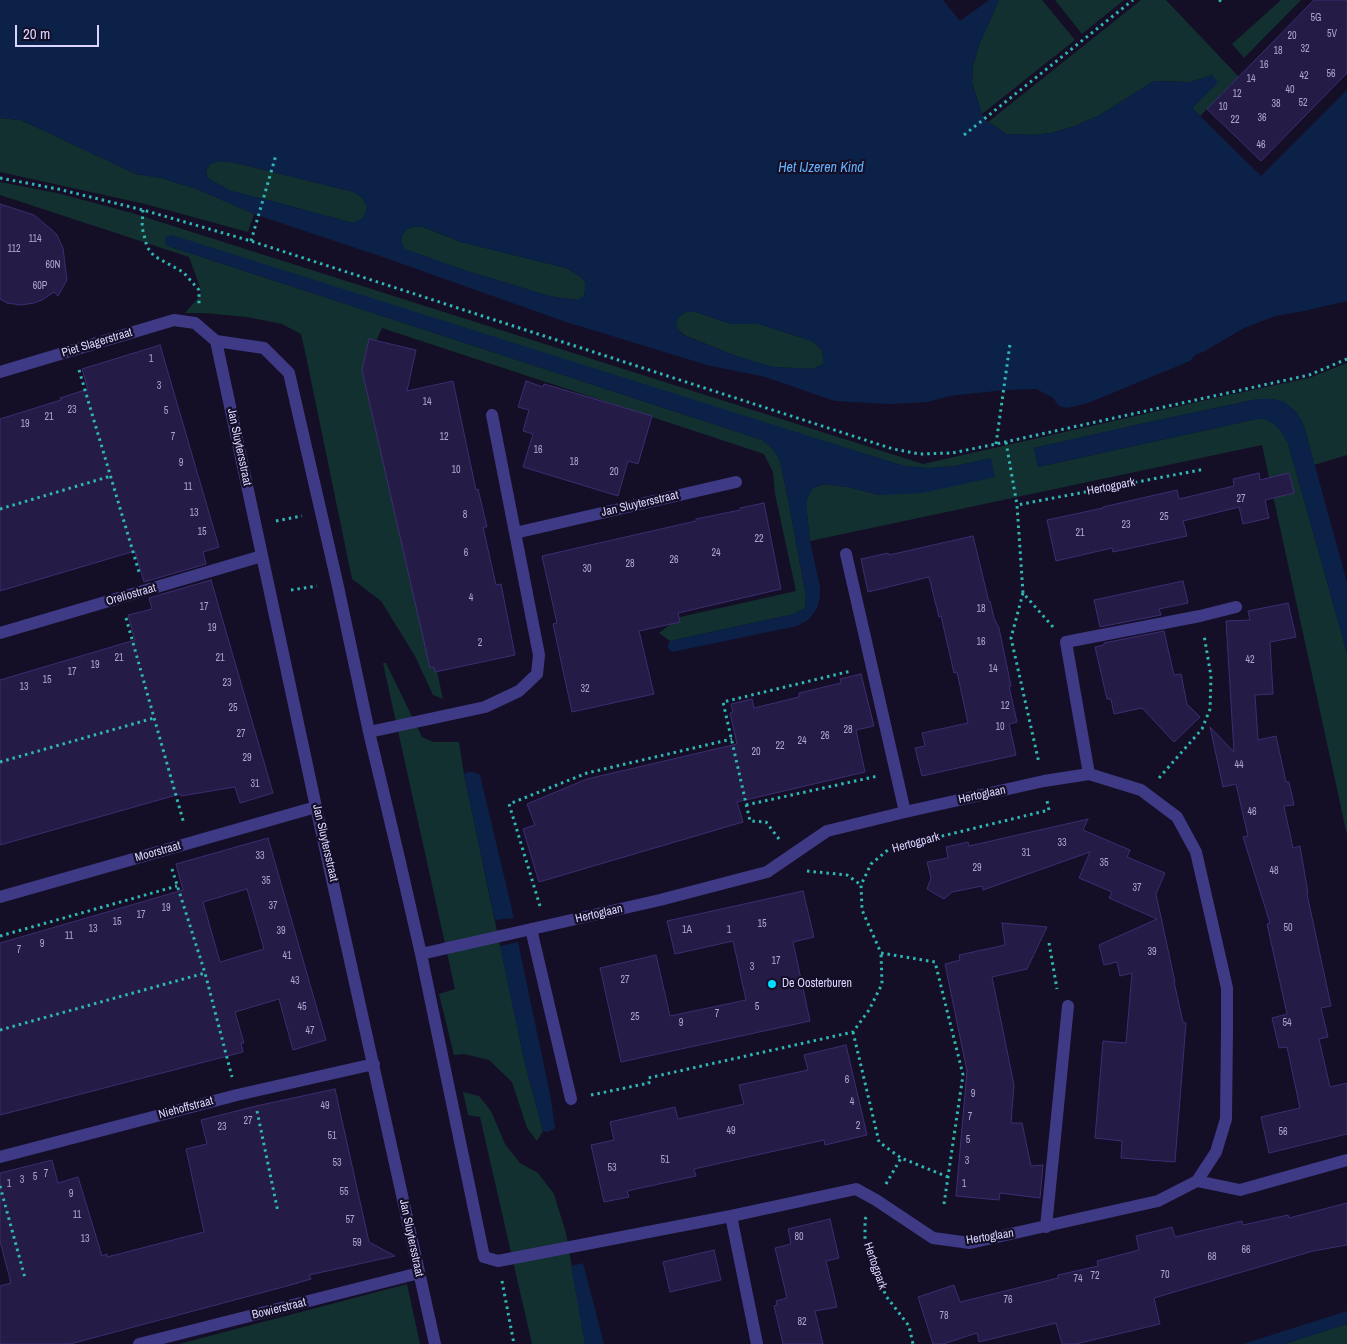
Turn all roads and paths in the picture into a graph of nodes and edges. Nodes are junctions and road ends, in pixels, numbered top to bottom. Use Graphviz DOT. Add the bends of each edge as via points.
graph roads {
  1 [pos="1133,0"];
  2 [pos="1219,0"];
  3 [pos="1224,3"];
  4 [pos="964,135"];
  5 [pos="276,154"];
  6 [pos="0,178"];
  7 [pos="143,210"];
  8 [pos="251,241"];
  9 [pos="196,322"];
  10 [pos="216,341"];
  11 [pos="1010,344"];
  12 [pos="73,350"];
  13 [pos="1347,360"];
  14 [pos="0,372"];
  15 [pos="492,414"];
  16 [pos="1006,442"];
  17 [pos="996,444"];
  18 [pos="1205,469"];
  19 [pos="110,476"];
  20 [pos="736,482"];
  21 [pos="1017,505"];
  22 [pos="0,509"];
  23 [pos="321,512"];
  24 [pos="256,525"];
  25 [pos="515,533"];
  26 [pos="846,554"];
  27 [pos="262,556"];
  28 [pos="337,582"];
  29 [pos="145,591"];
  30 [pos="1023,592"];
  31 [pos="270,593"];
  32 [pos="120,598"];
  33 [pos="1236,607"];
  34 [pos="1200,616"];
  35 [pos="0,634"];
  36 [pos="1066,642"];
  37 [pos="871,666"];
  38 [pos="154,718"];
  39 [pos="369,732"];
  40 [pos="732,740"];
  41 [pos="0,762"];
  42 [pos="896,772"];
  43 [pos="1089,774"];
  44 [pos="1044,782"];
  45 [pos="1146,794"];
  46 [pos="746,805"];
  47 [pos="316,807"];
  48 [pos="905,812"];
  49 [pos="189,843"];
  50 [pos="166,850"];
  51 [pos="791,855"];
  52 [pos="861,885"];
  53 [pos="177,886"];
  54 [pos="0,897"];
  55 [pos="546,926"];
  56 [pos="532,929"];
  57 [pos="0,936"];
  58 [pos="1049,943"];
  59 [pos="421,954"];
  60 [pos="881,954"];
  61 [pos="206,973"];
  62 [pos="1068,1006"];
  63 [pos="0,1030"];
  64 [pos="853,1032"];
  65 [pos="374,1064"];
  66 [pos="252,1091"];
  67 [pos="237,1095"];
  68 [pos="570,1099"];
  69 [pos="0,1157"];
  70 [pos="901,1158"];
  71 [pos="1347,1160"];
  72 [pos="948,1177"];
  73 [pos="1197,1181"];
  74 [pos="0,1186"];
  75 [pos="876,1200"];
  76 [pos="944,1204"];
  77 [pos="278,1212"];
  78 [pos="732,1216"];
  79 [pos="1046,1227"];
  80 [pos="498,1262"];
  81 [pos="419,1274"];
  82 [pos="25,1278"];
  83 [pos="139,1344"];
  84 [pos="435,1344"];
  85 [pos="514,1344"];
  86 [pos="757,1344"];
  87 [pos="913,1344"];
  1 -- 4 [label="path"];
  2 -- 3 [label="path"];
  5 -- 8 [label="path"];
  6 -- 7 [label="path"];
  7 -- 8 [label="path"];
  7 -- 9 [label="path" via="142,227 147,247 154,256 183,272 198,290"];
  8 -- 17 [label="path" via="893,449 920,454 952,453"];
  9 -- 10 [label="street"];
  9 -- 12 [label="street, Piet Slagerstraat" via="174,320"];
  10 -- 23 [label="street" via="264,348 289,373"];
  10 -- 24 [label="street, Jan Sluytersstraat"];
  11 -- 17 [label="path"];
  12 -- 14 [label="street, Piet Slagerstraat"];
  12 -- 19 [label="path"];
  13 -- 16 [label="path" via="1309,375"];
  15 -- 25 [label="street"];
  16 -- 17 [label="path"];
  16 -- 21 [label="path, Hertogpark"];
  18 -- 21 [label="path, Hertogpark"];
  19 -- 22 [label="path"];
  19 -- 29 [label="path"];
  20 -- 25 [label="street, Jan Sluytersstraat"];
  21 -- 30 [label="path, Hertogpark"];
  23 -- 24 [label="path"];
  23 -- 28 [label="street"];
  24 -- 27 [label="street, Jan Sluytersstraat"];
  25 -- 39 [label="street" via="539,655 536,674 519,691 485,707"];
  26 -- 37 [label="street"];
  27 -- 29 [label="street, Oreliostraat"];
  27 -- 31 [label="street, Jan Sluytersstraat"];
  28 -- 31 [label="path"];
  28 -- 39 [label="street"];
  29 -- 32 [label="street, Oreliostraat"];
  30 -- 36 [label="path"];
  30 -- 44 [label="path, Hertogpark" via="1011,638"];
  31 -- 47 [label="street, Jan Sluytersstraat"];
  32 -- 35 [label="street, Oreliostraat"];
  32 -- 38 [label="path"];
  33 -- 34 [label="street"];
  34 -- 36 [label="street"];
  34 -- 45 [label="path" via="1211,676 1210,709 1202,729"];
  36 -- 43 [label="street"];
  37 -- 40 [label="path" via="723,702"];
  37 -- 42 [label="street"];
  38 -- 41 [label="path"];
  38 -- 49 [label="path"];
  39 -- 59 [label="street"];
  40 -- 46 [label="path"];
  40 -- 55 [label="path" via="587,773 509,804"];
  42 -- 46 [label="path"];
  42 -- 48 [label="street"];
  43 -- 44 [label="street, Hertoglaan"];
  43 -- 45 [label="street, Hertoglaan"];
  44 -- 48 [label="street, Hertoglaan"];
  44 -- 52 [label="path, Hertogpark" via="1049,810 889,849 871,864"];
  45 -- 73 [label="street, Hertoglaan" via="1177,817 1196,852 1227,988 1226,1119 1216,1152"];
  46 -- 51 [label="path" via="750,821 766,822"];
  47 -- 49 [label="street, Moorstraat"];
  47 -- 65 [label="street, Jan Sluytersstraat"];
  48 -- 51 [label="street, Hertoglaan" via="827,831"];
  49 -- 50 [label="street, Moorstraat"];
  50 -- 53 [label="path"];
  50 -- 54 [label="street, Moorstraat"];
  51 -- 52 [label="path" via="804,870 847,875"];
  51 -- 55 [label="street, Hertoglaan" via="767,872"];
  52 -- 60 [label="path, Hertogpark" via="862,910"];
  53 -- 57 [label="path"];
  53 -- 61 [label="path"];
  55 -- 56 [label="street, Hertoglaan"];
  56 -- 59 [label="street, Hertoglaan"];
  56 -- 68 [label="street"];
  58 -- 62 [label="path" via="1060,1004"];
  59 -- 80 [label="street" via="484,1257"];
  60 -- 64 [label="path" via="882,984"];
  60 -- 72 [label="path" via="935,962 963,1075"];
  61 -- 63 [label="path"];
  61 -- 67 [label="path"];
  62 -- 79 [label="street"];
  64 -- 68 [label="path" via="648,1078 649,1084"];
  64 -- 70 [label="path" via="879,1142"];
  65 -- 66 [label="street, Niehoffstraat"];
  65 -- 81 [label="street, Jan Sluytersstraat"];
  66 -- 67 [label="street, Niehoffstraat"];
  66 -- 77 [label="path"];
  67 -- 69 [label="street, Niehoffstraat"];
  70 -- 72 [label="path"];
  70 -- 75 [label="path, Hertogpark"];
  71 -- 73 [label="street" via="1240,1190"];
  72 -- 76 [label="path"];
  73 -- 79 [label="street, Hertoglaan" via="1158,1201"];
  74 -- 82 [label="path"];
  75 -- 78 [label="street, Hertoglaan" via="856,1189"];
  75 -- 79 [label="street, Hertoglaan" via="933,1238 970,1243"];
  75 -- 87 [label="path, Hertogpark" via="865,1220 865,1243 886,1296 909,1326"];
  78 -- 80 [label="street, Hertoglaan"];
  78 -- 86 [label="street"];
  80 -- 85 [label="path"];
  81 -- 83 [label="street, Bowierstraat"];
  81 -- 84 [label="street, Jan Sluytersstraat"];
}
